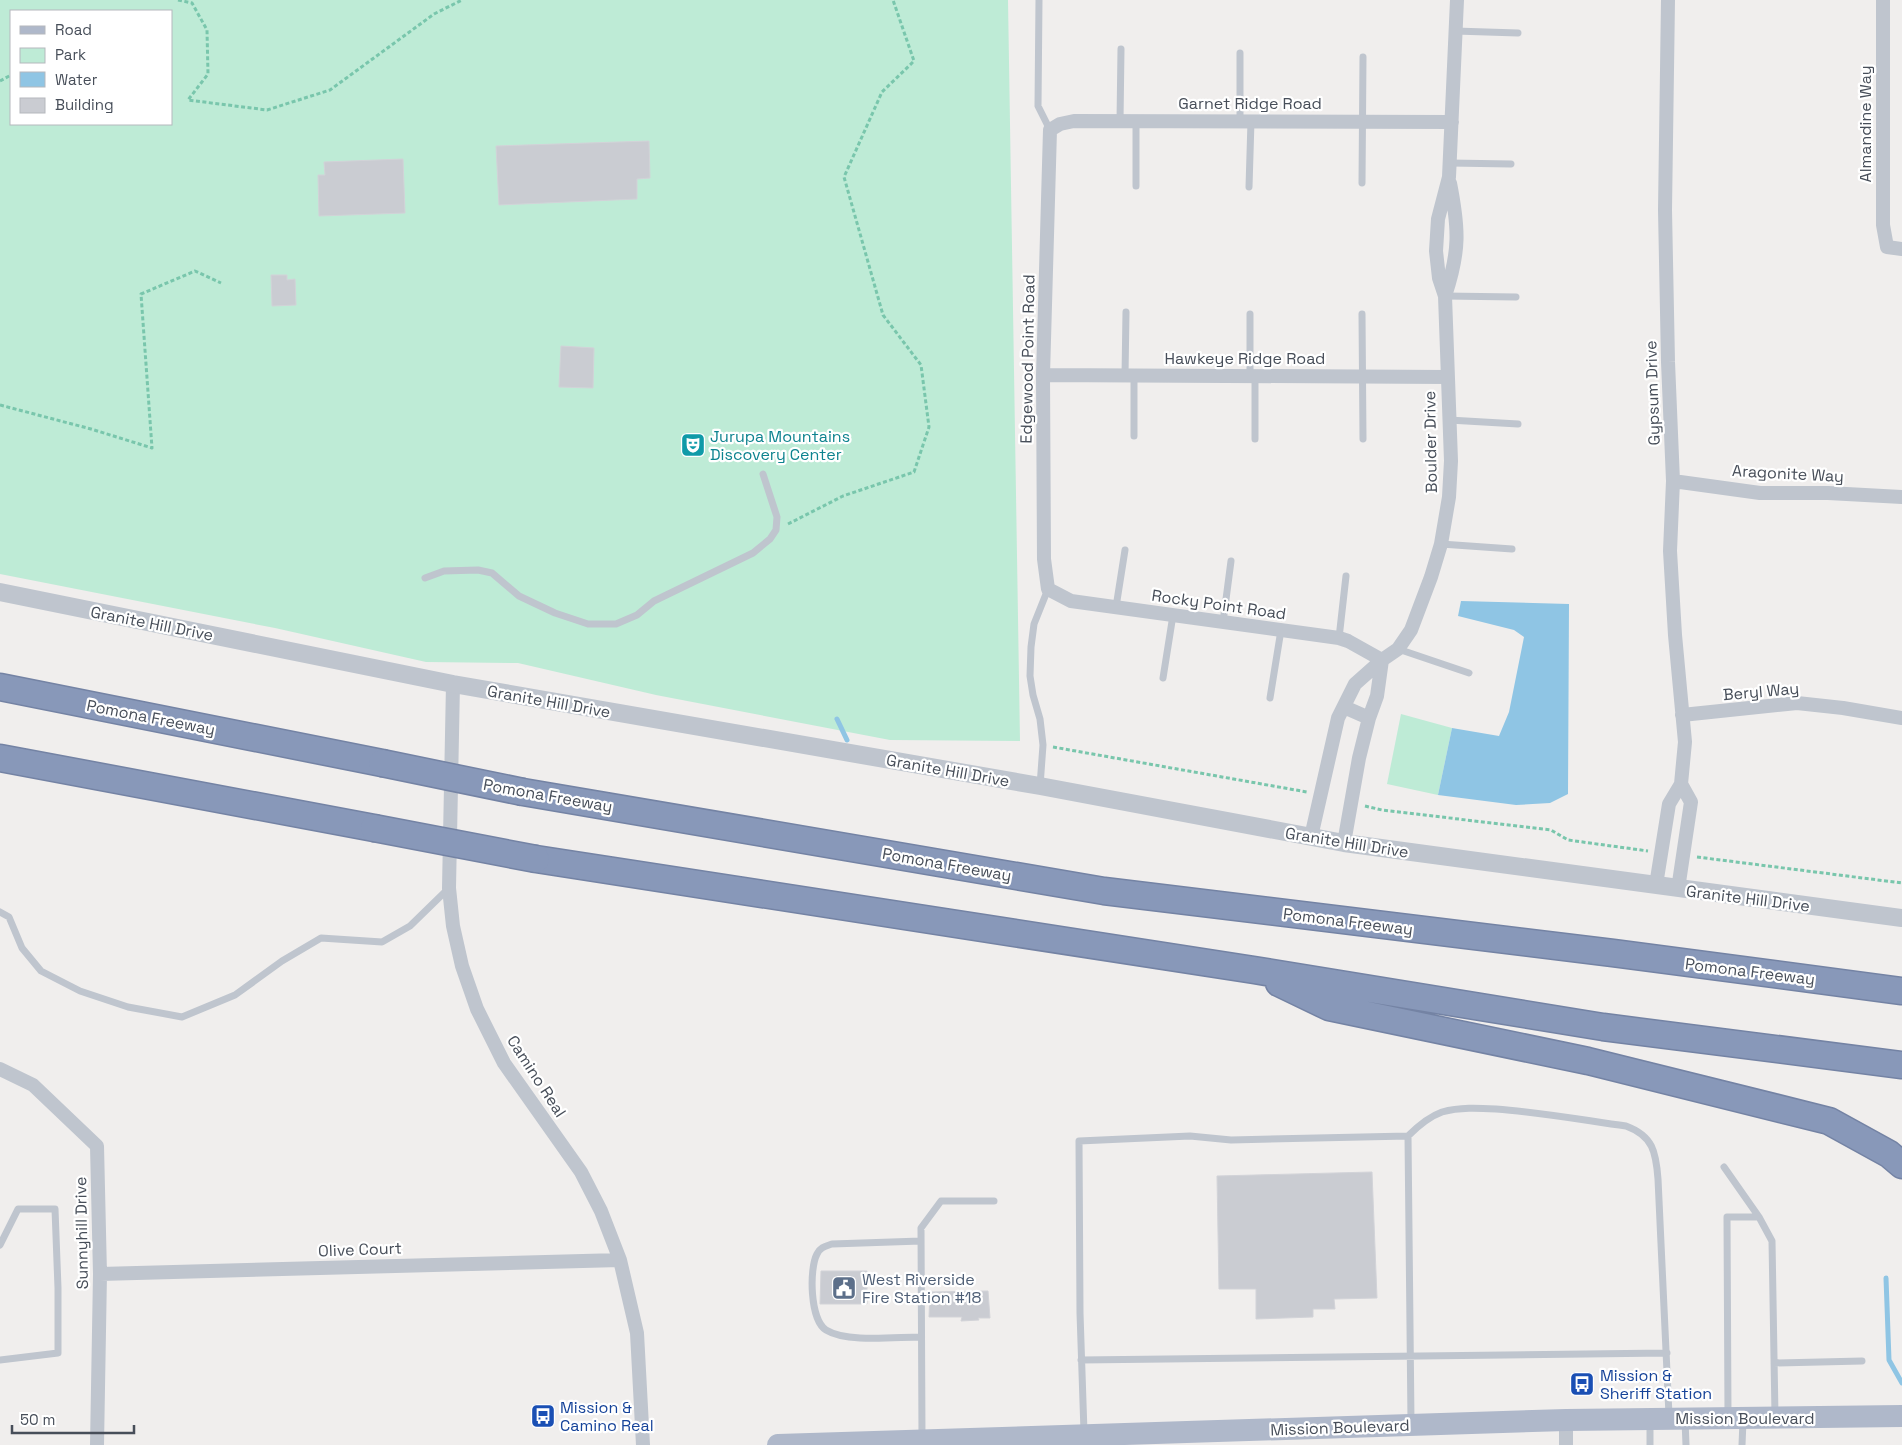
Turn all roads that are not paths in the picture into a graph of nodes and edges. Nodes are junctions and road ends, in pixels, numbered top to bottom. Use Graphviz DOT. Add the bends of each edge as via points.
graph roads {
  1 [pos="1039,0"];
  2 [pos="1457,0"];
  3 [pos="1668,0"];
  4 [pos="1883,0"];
  5 [pos="1456,31"];
  6 [pos="1518,33"];
  7 [pos="1121,49"];
  8 [pos="1240,54"];
  9 [pos="1363,57"];
  10 [pos="1362,120"];
  11 [pos="1120,121"];
  12 [pos="1136,121"];
  13 [pos="1246,121"];
  14 [pos="1452,122"];
  15 [pos="1050,130"];
  16 [pos="1511,164"];
  17 [pos="1449,170"];
  18 [pos="1362,183"];
  19 [pos="1136,186"];
  20 [pos="1249,187"];
  21 [pos="1902,249"];
  22 [pos="1445,296"];
  23 [pos="1516,298"];
  24 [pos="1126,312"];
  25 [pos="1250,314"];
  26 [pos="1362,314"];
  27 [pos="1043,375"];
  28 [pos="1130,376"];
  29 [pos="1252,376"];
  30 [pos="1362,376"];
  31 [pos="1447,377"];
  32 [pos="1449,420"];
  33 [pos="1518,424"];
  34 [pos="1134,436"];
  35 [pos="1254,439"];
  36 [pos="1364,440"];
  37 [pos="763,474"];
  38 [pos="1673,480"];
  39 [pos="1902,497"];
  40 [pos="1441,544"];
  41 [pos="1512,549"];
  42 [pos="1125,550"];
  43 [pos="1231,561"];
  44 [pos="1346,576"];
  45 [pos="425,578"];
  46 [pos="1048,589"];
  47 [pos="0,592"];
  48 [pos="1116,607"];
  49 [pos="1173,615"];
  50 [pos="1223,622"];
  51 [pos="1282,630"];
  52 [pos="1339,638"];
  53 [pos="1398,650"];
  54 [pos="1382,660"];
  55 [pos="1469,673"];
  56 [pos="1164,678"];
  57 [pos="453,684"];
  58 [pos="0,687"];
  59 [pos="1270,698"];
  60 [pos="1344,707"];
  61 [pos="1682,715"];
  62 [pos="1369,718"];
  63 [pos="1902,718"];
  64 [pos="0,758"];
  65 [pos="1681,784"];
  66 [pos="1040,786"];
  67 [pos="1311,837"];
  68 [pos="1344,844"];
  69 [pos="1656,885"];
  70 [pos="448,888"];
  71 [pos="1678,889"];
  72 [pos="0,912"];
  73 [pos="1902,918"];
  74 [pos="1254,970"];
  75 [pos="1902,991"];
  76 [pos="1902,1066"];
  77 [pos="0,1069"];
  78 [pos="1408,1136"];
  79 [pos="1902,1165"];
  80 [pos="1724,1167"];
  81 [pos="994,1202"];
  82 [pos="1759,1217"];
  83 [pos="921,1241"];
  84 [pos="0,1245"];
  85 [pos="620,1260"];
  86 [pos="100,1274"];
  87 [pos="921,1337"];
  88 [pos="1667,1353"];
  89 [pos="1411,1355"];
  90 [pos="0,1360"];
  91 [pos="1082,1360"];
  92 [pos="1862,1361"];
  93 [pos="1774,1362"];
  94 [pos="1902,1416"];
  95 [pos="1668,1418"];
  96 [pos="1736,1418"];
  97 [pos="1775,1418"];
  98 [pos="1566,1420"];
  99 [pos="1412,1424"];
  100 [pos="1084,1435"];
  101 [pos="922,1440"];
  102 [pos="1000,1441"];
  103 [pos="97,1445"];
  104 [pos="643,1445"];
  105 [pos="778,1445"];
  106 [pos="1566,1445"];
  107 [pos="1650,1445"];
  108 [pos="1686,1445"];
  109 [pos="1742,1445"];
  1 -- 15 [label="lane" via="1038,106"];
  2 -- 5 [label="street, Boulder Drive"];
  3 -- 38 [label="street, Gypsum Drive" via="1666,235"];
  4 -- 21 [label="street, Almandine Way" via="1883,225 1887,247"];
  5 -- 6 [label="lane"];
  5 -- 14 [label="street, Boulder Drive"];
  7 -- 11 [label="lane"];
  8 -- 13 [label="lane"];
  9 -- 10 [label="lane"];
  10 -- 13 [label="street, Garnet Ridge Road"];
  10 -- 14 [label="street, Garnet Ridge Road"];
  10 -- 18 [label="lane"];
  11 -- 12 [label="street, Garnet Ridge Road"];
  11 -- 15 [label="street, Garnet Ridge Road" via="1074,121"];
  12 -- 13 [label="street, Garnet Ridge Road"];
  12 -- 19 [label="lane"];
  13 -- 20 [label="lane"];
  14 -- 17 [label="street, Boulder Drive"];
  15 -- 27 [label="street, Edgewood Point Road"];
  16 -- 17 [label="lane"];
  17 -- 22 [label="street, Boulder Drive" via="1458,237 1454,270"];
  17 -- 22 [label="street, Boulder Drive" via="1438,219 1436,252"];
  22 -- 23 [label="lane"];
  22 -- 31 [label="street, Boulder Drive"];
  24 -- 28 [label="lane"];
  25 -- 29 [label="lane"];
  26 -- 30 [label="lane"];
  27 -- 28 [label="street, Hawkeye Ridge Road"];
  27 -- 46 [label="street, Edgewood Point Road" via="1044,559"];
  28 -- 29 [label="street, Hawkeye Ridge Road"];
  28 -- 34 [label="lane"];
  29 -- 30 [label="street, Hawkeye Ridge Road"];
  29 -- 35 [label="lane"];
  30 -- 31 [label="street, Hawkeye Ridge Road"];
  30 -- 36 [label="lane"];
  31 -- 32 [label="street, Boulder Drive"];
  32 -- 33 [label="lane"];
  32 -- 40 [label="street, Boulder Drive" via="1449,497"];
  37 -- 45 [label="lane" via="777,517 776,530 770,538 752,553 654,601 637,615 616,624 588,624 555,613 519,596 492,573 444,571"];
  38 -- 39 [label="street, Aragonite Way" via="1760,493"];
  38 -- 61 [label="street, Gypsum Drive" via="1670,551"];
  40 -- 41 [label="lane"];
  40 -- 53 [label="street, Boulder Drive" via="1411,630"];
  42 -- 48 [label="lane"];
  43 -- 50 [label="lane"];
  44 -- 52 [label="lane"];
  46 -- 48 [label="street, Rocky Point Road" via="1072,601"];
  46 -- 66 [label="lane" via="1034,624 1031,646 1030,676 1043,745"];
  47 -- 57 [label="street, Granite Hill Drive"];
  48 -- 49 [label="street, Rocky Point Road"];
  49 -- 50 [label="street, Rocky Point Road"];
  49 -- 56 [label="lane"];
  50 -- 51 [label="street, Rocky Point Road"];
  51 -- 52 [label="street, Rocky Point Road"];
  51 -- 59 [label="lane"];
  52 -- 54 [label="street, Rocky Point Road"];
  53 -- 54 [label="street, Boulder Drive"];
  53 -- 55 [label="lane"];
  54 -- 60 [label="street, Boulder Drive" via="1355,684"];
  54 -- 62 [label="street" via="1377,696"];
  57 -- 66 [label="street, Granite Hill Drive"];
  57 -- 70 [label="street, Camino Real"];
  58 -- 75 [label="highway, Pomona Freeway, bridge" via="523,792 1104,891"];
  60 -- 62 [label="street"];
  60 -- 67 [label="street, Boulder Drive" via="1338,718"];
  61 -- 63 [label="street, Beryl Way" via="1797,703"];
  61 -- 65 [label="street, Gypsum Drive" via="1685,742"];
  62 -- 68 [label="street"];
  64 -- 74 [label="highway, bridge" via="536,859"];
  65 -- 69 [label="street, Gypsum Drive" via="1669,804"];
  65 -- 71 [label="street, Gypsum Drive" via="1691,802"];
  66 -- 67 [label="street, Granite Hill Drive"];
  67 -- 68 [label="street, Granite Hill Drive"];
  68 -- 69 [label="street, Granite Hill Drive"];
  69 -- 71 [label="street, Granite Hill Drive"];
  70 -- 72 [label="lane" via="410,926 382,942 320,938 235,995 182,1017 128,1007 80,992 40,971 22,948 9,917"];
  70 -- 85 [label="street, Camino Real" via="460,958 477,1009 504,1063 581,1172"];
  71 -- 73 [label="street, Granite Hill Drive"];
  74 -- 76 [label="highway" via="1603,1027"];
  74 -- 79 [label="highway" via="1329,1007 1588,1061 1829,1121 1889,1154"];
  77 -- 86 [label="street, Sunnyhill Drive" via="33,1085 97,1146"];
  78 -- 88 [label="lane" via="1432,1116 1455,1109 1474,1108 1515,1110 1626,1126 1642,1134 1649,1140 1657,1164"];
  78 -- 89 [label="lane"];
  78 -- 91 [label="lane" via="1230,1140 1190,1136 1078,1141"];
  80 -- 82 [label="lane"];
  81 -- 83 [label="lane" via="941,1202 921,1228"];
  82 -- 93 [label="lane" via="1772,1241"];
  82 -- 96 [label="lane" via="1727,1217"];
  83 -- 87 [label="lane"];
  83 -- 87 [label="lane" via="824,1246 818,1252 812,1275 817,1320 825,1330 845,1338"];
  84 -- 90 [label="lane" via="18,1209 55,1208 58,1353"];
  85 -- 86 [label="street, Olive Court"];
  85 -- 104 [label="street, Camino Real" via="637,1333"];
  86 -- 103 [label="street, Sunnyhill Drive"];
  87 -- 101 [label="lane"];
  88 -- 89 [label="lane"];
  88 -- 95 [label="lane"];
  89 -- 91 [label="lane"];
  89 -- 99 [label="lane"];
  91 -- 100 [label="lane"];
  92 -- 93 [label="lane"];
  93 -- 97 [label="lane"];
  94 -- 97 [label="main road, Mission Boulevard"];
  95 -- 96 [label="main road, Mission Boulevard"];
  95 -- 98 [label="main road, Mission Boulevard"];
  95 -- 107 [label="lane"];
  95 -- 108 [label="lane"];
  96 -- 97 [label="main road, Mission Boulevard"];
  96 -- 109 [label="lane"];
  98 -- 99 [label="main road, Mission Boulevard"];
  98 -- 106 [label="street"];
  99 -- 100 [label="main road, Mission Boulevard"];
  100 -- 102 [label="main road, Mission Boulevard"];
  101 -- 102 [label="main road, Mission Boulevard"];
  101 -- 105 [label="main road, Mission Boulevard"];
}
